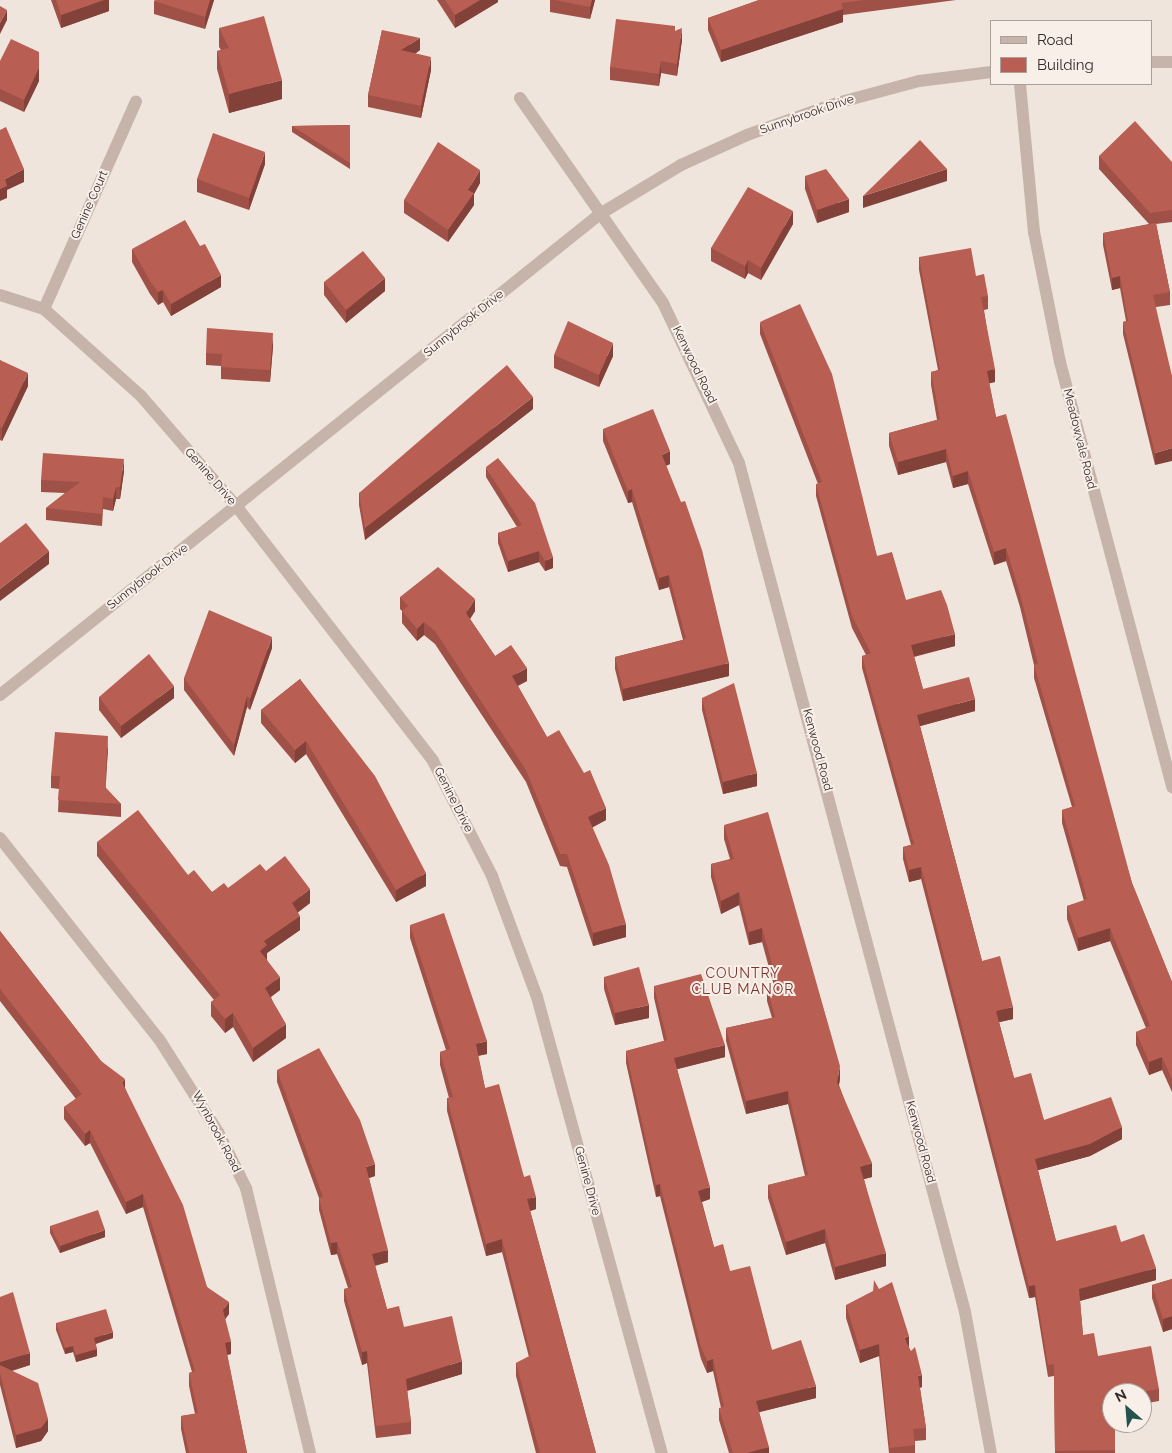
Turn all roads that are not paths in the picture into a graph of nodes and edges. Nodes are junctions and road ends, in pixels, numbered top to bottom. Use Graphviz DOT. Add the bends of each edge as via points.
graph roads {
  1 [pos="1152,62"];
  2 [pos="1172,62"];
  3 [pos="990,72"];
  4 [pos="1020,85"];
  5 [pos="520,98"];
  6 [pos="136,101"];
  7 [pos="600,214"];
  8 [pos="0,295"];
  9 [pos="44,309"];
  10 [pos="236,507"];
  11 [pos="0,695"];
  12 [pos="1172,787"];
  13 [pos="0,838"];
  14 [pos="310,1453"];
  15 [pos="662,1453"];
  16 [pos="991,1453"];
  1 -- 2 [label="street"];
  3 -- 7 [label="street, Sunnybrook Drive" via="919,81 837,103 747,135 681,165"];
  4 -- 12 [label="street, Meadowvale Road" via="1034,232 1060,362"];
  5 -- 7 [label="street, Kenwood Road"];
  6 -- 9 [label="street, Genine Court"];
  7 -- 10 [label="street, Sunnybrook Drive"];
  7 -- 16 [label="street, Kenwood Road" via="663,303 739,463 965,1312"];
  8 -- 9 [label="street, Genine Drive"];
  9 -- 10 [label="street, Genine Drive" via="141,396"];
  10 -- 11 [label="street, Sunnybrook Drive"];
  10 -- 15 [label="street, Genine Drive" via="433,761 492,876 537,997"];
  13 -- 14 [label="street, Wynbrook Road" via="159,1039 218,1132 246,1188"];
}
